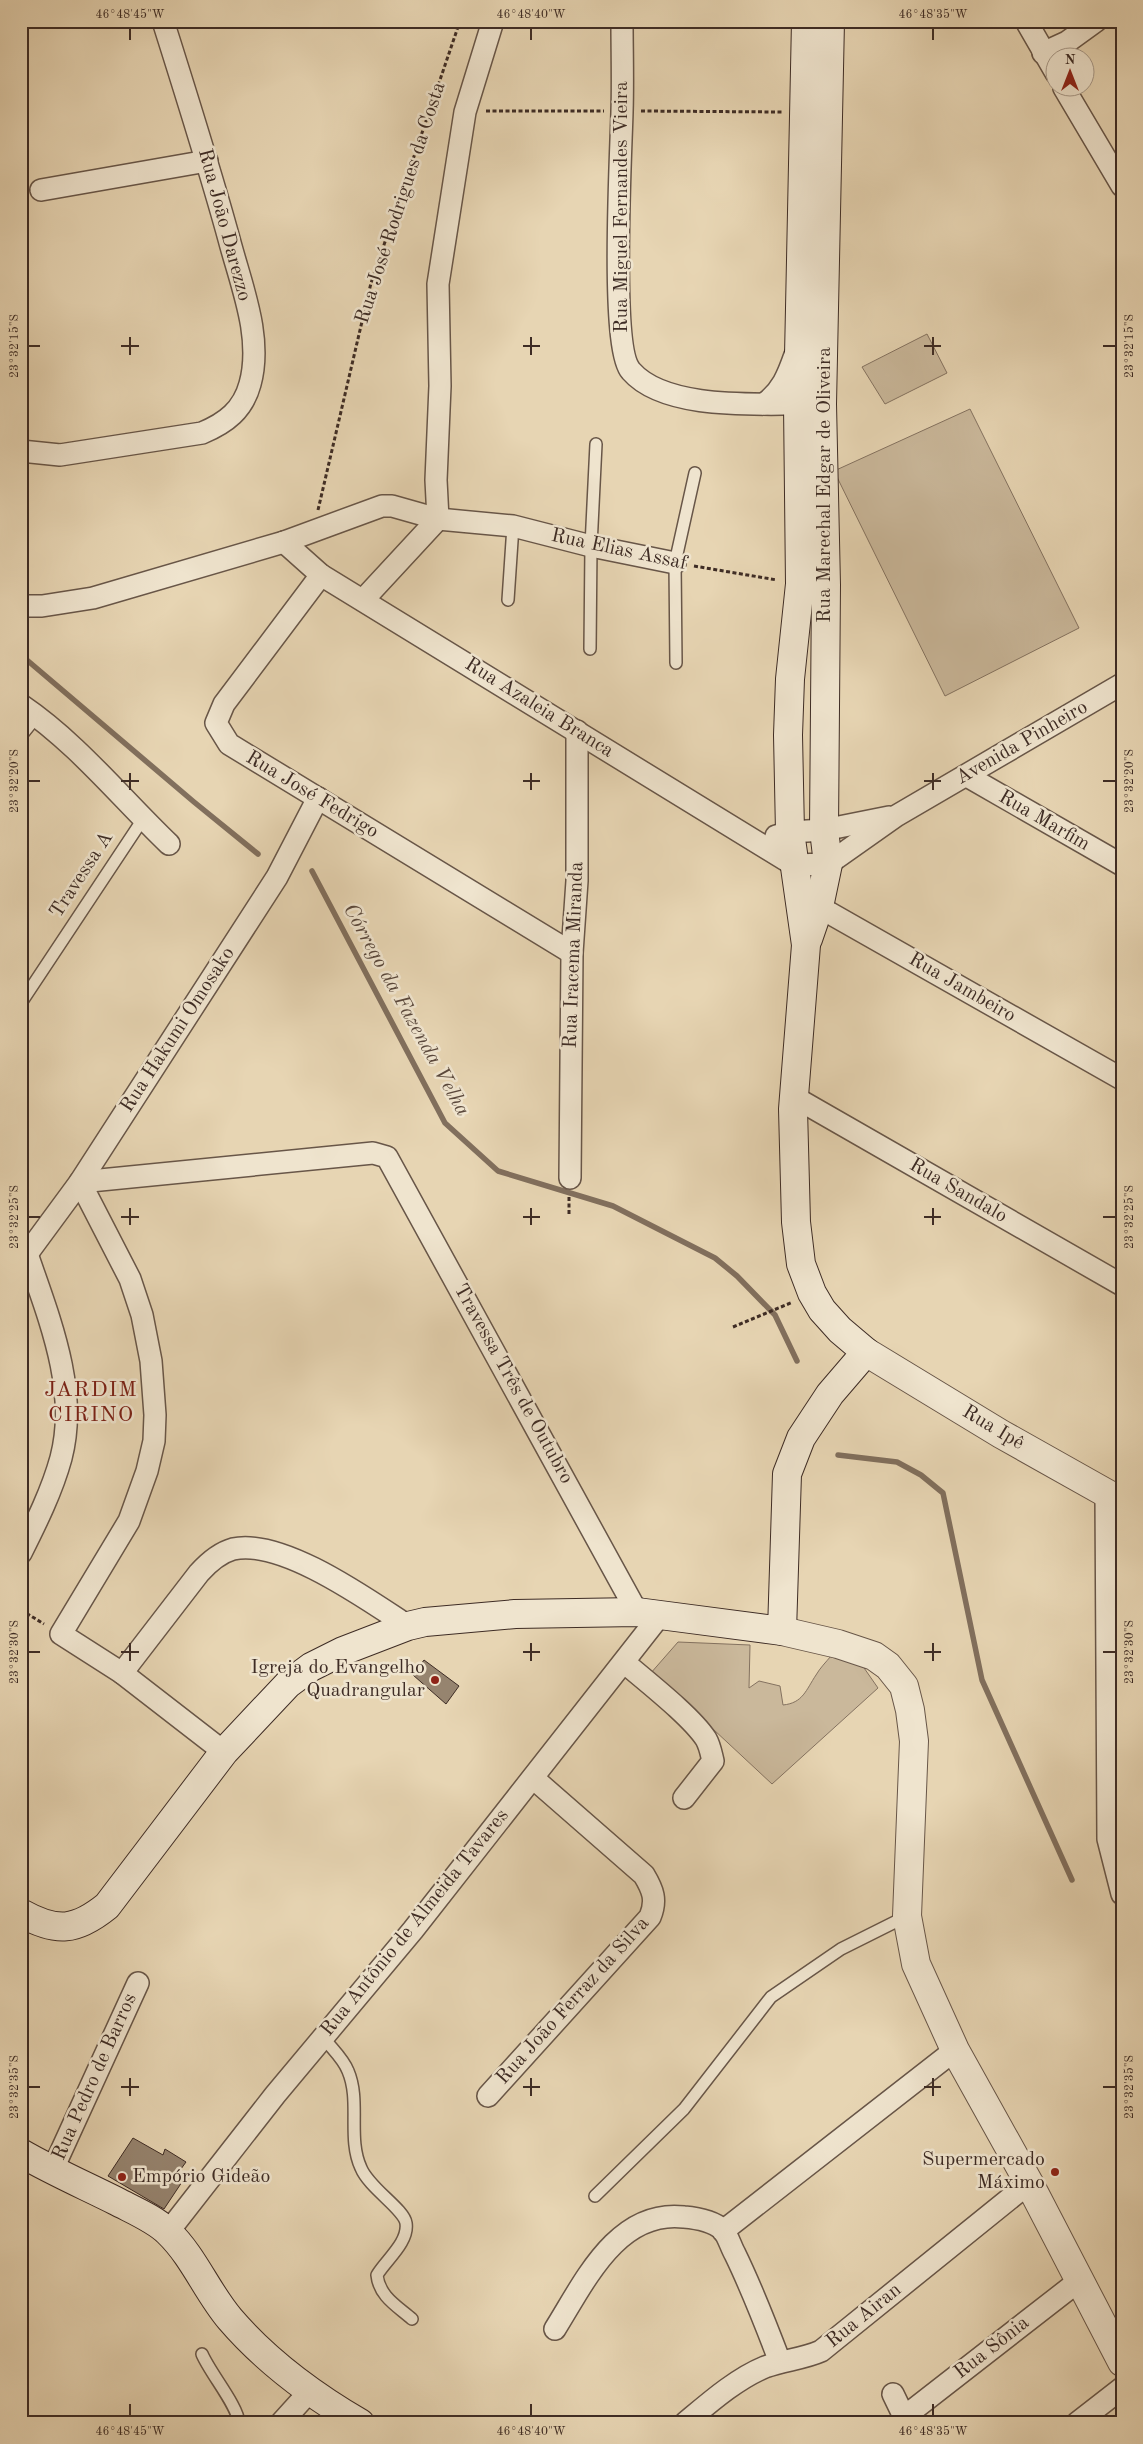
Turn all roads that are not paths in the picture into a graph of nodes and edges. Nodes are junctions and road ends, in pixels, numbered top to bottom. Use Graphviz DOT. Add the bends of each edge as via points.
graph roads {
  1 [pos="163,21"];
  2 [pos="493,21"];
  3 [pos="622,21"];
  4 [pos="806,21"];
  5 [pos="830,21"];
  6 [pos="1026,21"];
  7 [pos="1096,21"];
  8 [pos="1043,53"];
  9 [pos="1046,58"];
  10 [pos="1070,98"];
  11 [pos="207,161"];
  12 [pos="1122,186"];
  13 [pos="42,190"];
  14 [pos="799,343"];
  15 [pos="764,404"];
  16 [pos="798,404"];
  17 [pos="596,444"];
  18 [pos="21,451"];
  19 [pos="695,473"];
  20 [pos="438,519"];
  21 [pos="513,526"];
  22 [pos="284,542"];
  23 [pos="591,546"];
  24 [pos="675,563"];
  25 [pos="321,575"];
  26 [pos="363,600"];
  27 [pos="508,600"];
  28 [pos="21,606"];
  29 [pos="590,649"];
  30 [pos="676,663"];
  31 [pos="1122,684"];
  32 [pos="29,710"];
  33 [pos="577,731"];
  34 [pos="21,736"];
  35 [pos="967,776"];
  36 [pos="318,798"];
  37 [pos="896,816"];
  38 [pos="143,819"];
  39 [pos="824,830"];
  40 [pos="790,832"];
  41 [pos="756,841"];
  42 [pos="169,844"];
  43 [pos="828,864"];
  44 [pos="794,865"];
  45 [pos="1122,865"];
  46 [pos="809,905"];
  47 [pos="572,953"];
  48 [pos="21,1003"];
  49 [pos="1122,1079"];
  50 [pos="794,1097"];
  51 [pos="570,1178"];
  52 [pos="80,1182"];
  53 [pos="24,1250"];
  54 [pos="1122,1285"];
  55 [pos="866,1352"];
  56 [pos="1114,1497"];
  57 [pos="21,1554"];
  58 [pos="649,1613"];
  59 [pos="408,1626"];
  60 [pos="782,1631"];
  61 [pos="625,1663"];
  62 [pos="122,1673"];
  63 [pos="224,1752"];
  64 [pos="533,1778"];
  65 [pos="684,1798"];
  66 [pos="1122,1894"];
  67 [pos="21,1913"];
  68 [pos="907,1916"];
  69 [pos="138,1983"];
  70 [pos="323,2037"];
  71 [pos="955,2050"];
  72 [pos="488,2096"];
  73 [pos="21,2153"];
  74 [pos="52,2171"];
  75 [pos="1029,2183"];
  76 [pos="595,2196"];
  77 [pos="723,2231"];
  78 [pos="168,2232"];
  79 [pos="1080,2280"];
  80 [pos="412,2319"];
  81 [pos="554,2329"];
  82 [pos="202,2354"];
  83 [pos="780,2362"];
  84 [pos="1122,2362"];
  85 [pos="1122,2388"];
  86 [pos="310,2391"];
  87 [pos="893,2394"];
  88 [pos="906,2420"];
  89 [pos="239,2423"];
  90 [pos="281,2423"];
  91 [pos="360,2423"];
  92 [pos="685,2423"];
  93 [pos="1077,2423"];
  1 -- 11 [label="street, Rua João Darezzo"];
  2 -- 20 [label="street" via="465,112 438,284"];
  3 -- 15 [label="street, Rua Miguel Fernandes Vieira" via="620,332 630,370 648,385 670,394 724,404"];
  4 -- 14 [label="main road, Rua Marechal Edgar de Oliveira"];
  5 -- 39 [label="main road, Rua Marechal Edgar de Oliveira" via="822,404 826,585"];
  6 -- 8 [label="street"];
  7 -- 8 [label="street" via="1067,42"];
  8 -- 9 [label="street"];
  10 -- 12 [label="street"];
  11 -- 13 [label="street"];
  11 -- 18 [label="street, Rua João Darezzo" via="252,325 254,357 250,384 241,407 223,424 202,433 60,455"];
  14 -- 15 [label="street" via="785,382 776,396"];
  14 -- 16 [label="main road, Rua Marechal Edgar de Oliveira"];
  15 -- 16 [label="street, Rua Miguel Fernandes Vieira"];
  16 -- 40 [label="main road, Rua Marechal Edgar de Oliveira" via="800,584 790,679"];
  17 -- 23 [label="lane"];
  19 -- 24 [label="lane"];
  20 -- 21 [label="street, Rua Elias Assaf"];
  20 -- 22 [label="street" via="382,506"];
  20 -- 26 [label="street"];
  21 -- 23 [label="street, Rua Elias Assaf"];
  21 -- 27 [label="lane"];
  22 -- 25 [label="street, Rua Azaleia Branca"];
  22 -- 28 [label="street" via="93,598"];
  23 -- 24 [label="street, Rua Elias Assaf"];
  23 -- 29 [label="lane"];
  24 -- 30 [label="lane"];
  25 -- 26 [label="street, Rua Azaleia Branca"];
  25 -- 36 [label="street, Rua José Fedrigo" via="224,704 216,723 229,744"];
  26 -- 33 [label="street, Rua Azaleia Branca"];
  31 -- 35 [label="street, Avenida Pinheiro"];
  32 -- 34 [label="lane"];
  32 -- 38 [label="street" via="109,781"];
  33 -- 41 [label="street, Rua Azaleia Branca"];
  33 -- 47 [label="street, Rua Iracema Miranda" via="577,881"];
  35 -- 37 [label="street, Avenida Pinheiro"];
  35 -- 45 [label="street, Rua Marfim"];
  36 -- 47 [label="street, Rua José Fedrigo"];
  36 -- 52 [label="street, Rua Hakumi Omosako" via="277,877"];
  37 -- 39 [label="street, Avenida Pinheiro"];
  37 -- 43 [label="street, Avenida Pinheiro"];
  38 -- 42 [label="street"];
  38 -- 48 [label="lane, Travessa A"];
  39 -- 40 [label="street, Avenida Pinheiro"];
  39 -- 43 [label="main road, Rua Marechal Edgar de Oliveira"];
  40 -- 41 [label="street"];
  40 -- 44 [label="main road, Rua Marechal Edgar de Oliveira"];
  41 -- 44 [label="street, Rua Azaleia Branca"];
  43 -- 44 [label="street"];
  43 -- 46 [label="main road, Rua Marechal Edgar de Oliveira"];
  44 -- 46 [label="main road, Rua Marechal Edgar de Oliveira"];
  46 -- 49 [label="street, Rua Jambeiro"];
  46 -- 50 [label="main road, Rua Marechal Edgar de Oliveira"];
  47 -- 51 [label="street, Rua Iracema Miranda"];
  50 -- 54 [label="street, Rua Sandalo"];
  50 -- 55 [label="main road, Rua Marechal Edgar de Oliveira" via="796,1222 801,1264 822,1310"];
  52 -- 53 [label="street, Rua Hakumi Omosako"];
  52 -- 58 [label="street, Travessa Três de Outubro" via="373,1153 387,1157"];
  52 -- 62 [label="street" via="130,1279 142,1315 151,1360 154,1441 129,1521 61,1634"];
  53 -- 57 [label="street" via="56,1341 64,1392 65,1428 53,1482"];
  55 -- 56 [label="main road, Rua Ipê" via="1001,1434"];
  55 -- 60 [label="main road" via="830,1394 801,1438 787,1474"];
  56 -- 66 [label="street" via="1108,1839"];
  58 -- 59 [label="main road" via="515,1614"];
  58 -- 60 [label="main road"];
  58 -- 61 [label="street, Rua Antônio de Almeida Tavares"];
  59 -- 62 [label="street" via="353,1590 305,1565 272,1552 251,1548 232,1550 213,1559 199,1573"];
  59 -- 63 [label="main road" via="311,1667 288,1684"];
  60 -- 68 [label="main road" via="874,1656 888,1666 904,1686 914,1741"];
  61 -- 64 [label="street, Rua Antônio de Almeida Tavares"];
  61 -- 65 [label="street" via="681,1713 705,1738 710,1748 713,1761"];
  62 -- 63 [label="street"];
  63 -- 67 [label="main road" via="107,1906 90,1920 74,1926 55,1926"];
  64 -- 70 [label="street, Rua Antônio de Almeida Tavares" via="413,1930"];
  64 -- 72 [label="street, Rua João Ferraz da Silva" via="644,1875 652,1888 655,1907 604,1970"];
  68 -- 71 [label="main road" via="916,1964"];
  68 -- 76 [label="lane" via="841,1949 771,1997 684,2109"];
  69 -- 74 [label="street, Rua Pedro de Barros"];
  70 -- 78 [label="street, Rua Antônio de Almeida Tavares"];
  70 -- 80 [label="lane" via="344,2063 352,2082 354,2148 362,2171 376,2191 403,2215 406,2223 405,2237 377,2275 383,2294"];
  71 -- 75 [label="main road"];
  71 -- 77 [label="street"];
  73 -- 74 [label="main road"];
  74 -- 78 [label="main road" via="101,2193"];
  75 -- 79 [label="main road"];
  75 -- 83 [label="street, Rua Airan" via="821,2351"];
  77 -- 81 [label="street" via="696,2218 674,2216 650,2220 628,2231 607,2249"];
  77 -- 83 [label="street" via="760,2307"];
  78 -- 86 [label="main road" via="229,2318 262,2353"];
  79 -- 84 [label="main road"];
  79 -- 88 [label="street, Rua Sônia"];
  82 -- 89 [label="lane" via="212,2376 235,2408"];
  83 -- 92 [label="street, Rua Airan" via="750,2374"];
  85 -- 93 [label="street"];
  86 -- 90 [label="street"];
  86 -- 91 [label="main road"];
  87 -- 88 [label="street"];
}
